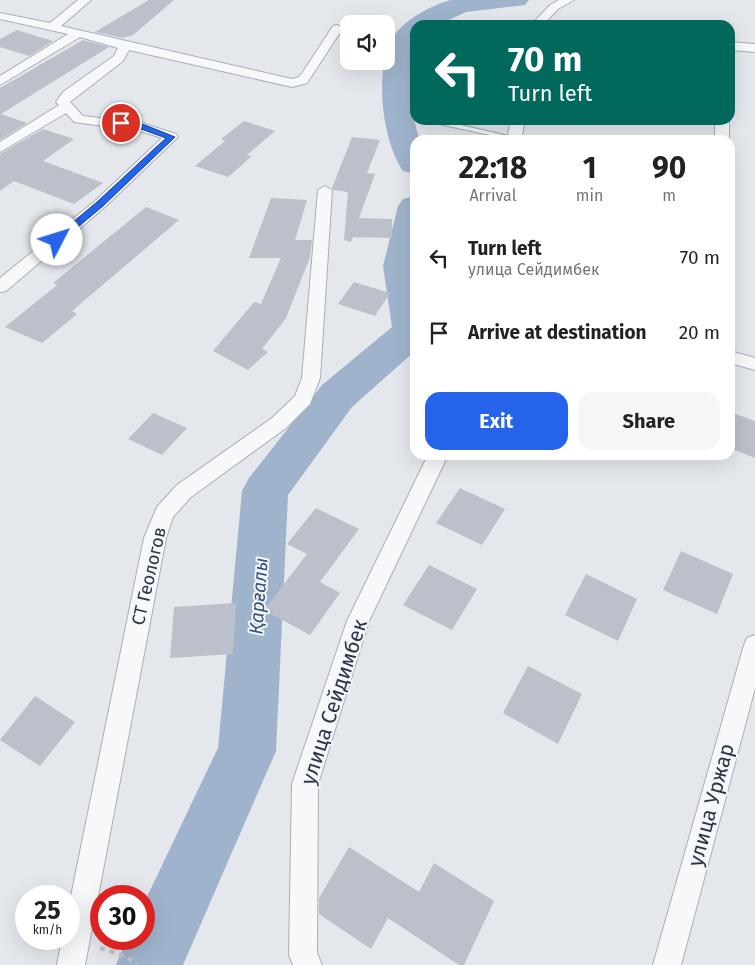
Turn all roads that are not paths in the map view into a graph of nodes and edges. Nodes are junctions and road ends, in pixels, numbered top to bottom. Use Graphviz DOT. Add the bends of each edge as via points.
graph roads {
  1 [pos="85,0"];
  2 [pos="568,0"];
  3 [pos="0,16"];
  4 [pos="542,20"];
  5 [pos="51,28"];
  6 [pos="337,28"];
  7 [pos="78,33"];
  8 [pos="125,46"];
  9 [pos="735,46"];
  10 [pos="755,48"];
  11 [pos="0,81"];
  12 [pos="66,106"];
  13 [pos="455,125"];
  14 [pos="497,135"];
  15 [pos="0,148"];
  16 [pos="325,190"];
  17 [pos="0,287"];
  18 [pos="735,358"];
  19 [pos="755,364"];
  20 [pos="436,460"];
  21 [pos="755,645"];
  22 [pos="71,965"];
  23 [pos="308,965"];
  24 [pos="666,965"];
  1 -- 5 [label="street"];
  2 -- 4 [label="street" via="554,7"];
  3 -- 5 [label="street"];
  5 -- 7 [label="street"];
  6 -- 8 [label="street" via="308,74 303,80 292,83"];
  7 -- 8 [label="street"];
  7 -- 11 [label="street"];
  8 -- 12 [label="street" via="118,58 68,96 63,102"];
  9 -- 10 [label="street"];
  12 -- 15 [label="street"];
  12 -- 17 [label="street" via="79,119 142,127 171,137 100,204"];
  13 -- 14 [label="lane"];
  16 -- 22 [label="street, СТ Геологов" via="311,378 303,399 279,423 184,491 164,513 155,538"];
  18 -- 19 [label="street"];
  20 -- 23 [label="street, улица Сейдимбек" via="358,621 305,784 303,955"];
  21 -- 24 [label="street, улица Уржар"];
}
